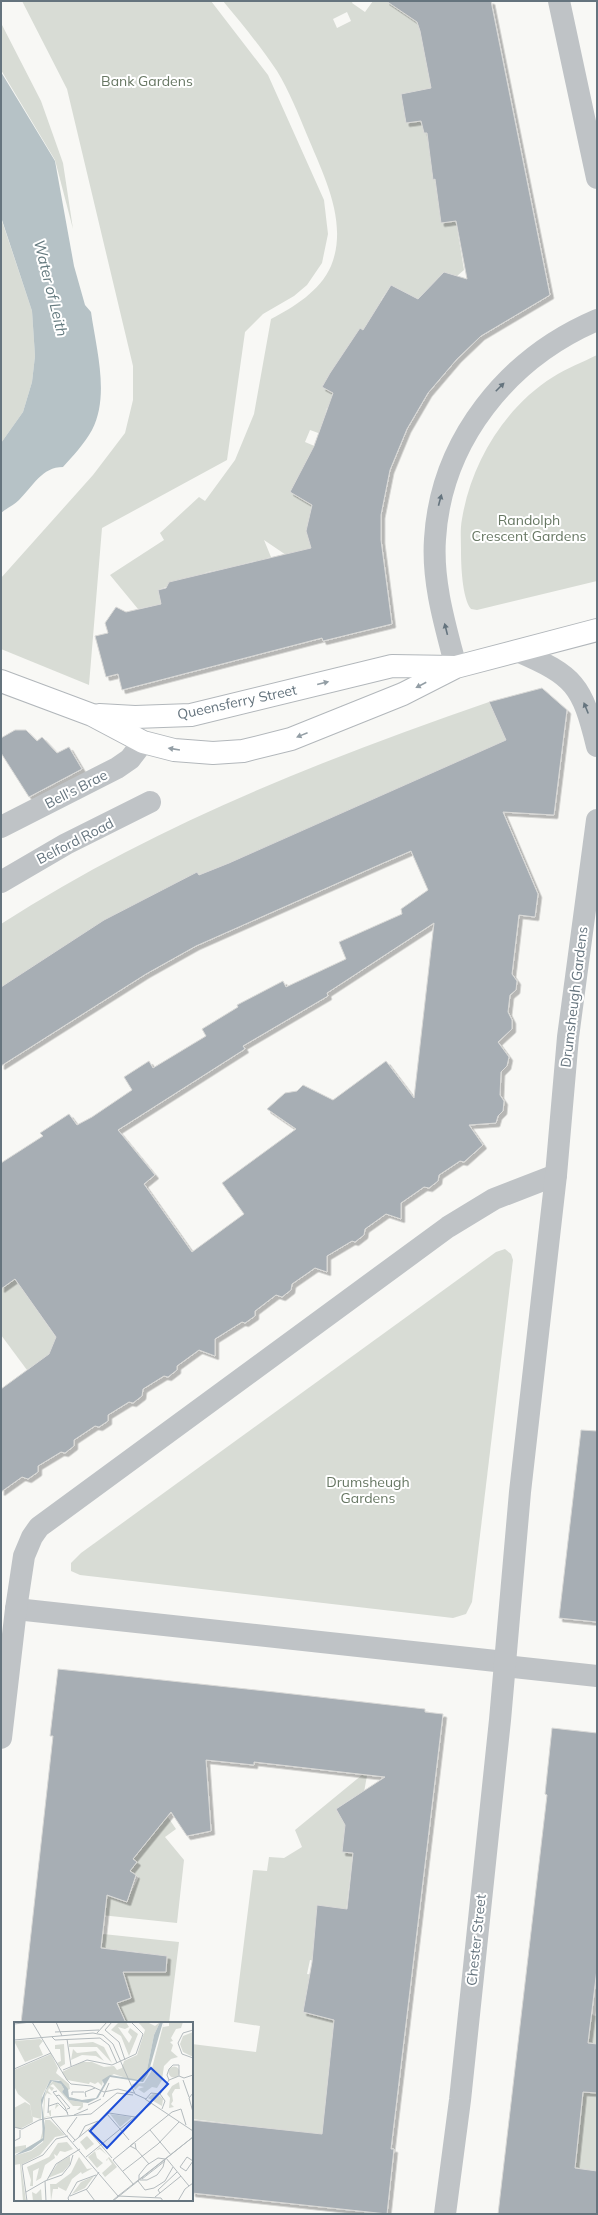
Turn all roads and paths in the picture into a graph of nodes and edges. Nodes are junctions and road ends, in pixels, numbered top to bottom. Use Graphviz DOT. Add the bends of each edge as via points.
graph roads {
  1 [pos="559,1"];
  2 [pos="597,178"];
  3 [pos="597,320"];
  4 [pos="597,630"];
  5 [pos="517,651"];
  6 [pos="456,667"];
  7 [pos="1,680"];
  8 [pos="92,715"];
  9 [pos="143,742"];
  10 [pos="597,746"];
  11 [pos="150,802"];
  12 [pos="597,820"];
  13 [pos="1,827"];
  14 [pos="1,882"];
  15 [pos="556,1175"];
  16 [pos="16,1609"];
  17 [pos="505,1664"];
  18 [pos="597,1676"];
  19 [pos="1,1738"];
  20 [pos="445,2214"];
  1 -- 2 [label="street"];
  6 -- 3 [label="street, one-way" via="440,603 434,540 438,511 453,459 478,413 498,390 523,366 568,332"];
  4 -- 5 [label="main road, Queensferry Street"];
  5 -- 6 [label="main road, Queensferry Street"];
  10 -- 5 [label="street, one-way" via="589,713 580,691 549,665"];
  8 -- 6 [label="main road, Queensferry Street, one-way" via="135,718 191,715 392,666"];
  6 -- 9 [label="main road, Queensferry Street, one-way" via="403,694 298,736 243,751 213,753 174,750"];
  7 -- 8 [label="main road"];
  8 -- 9 [label="main road, Queensferry Street"];
  9 -- 13 [label="street, Bell's Brae" via="136,754 117,768"];
  11 -- 14 [label="street, Belford Road" via="66,844"];
  12 -- 15 [label="street, Drumsheugh Gardens" via="568,1037"];
  15 -- 16 [label="street" via="494,1199 448,1226 46,1520 32,1536 26,1549"];
  15 -- 17 [label="street, Drumsheugh Gardens" via="520,1492"];
  16 -- 17 [label="street"];
  16 -- 19 [label="street"];
  17 -- 18 [label="street"];
  17 -- 20 [label="street, Chester Street" via="460,2100"];
}
